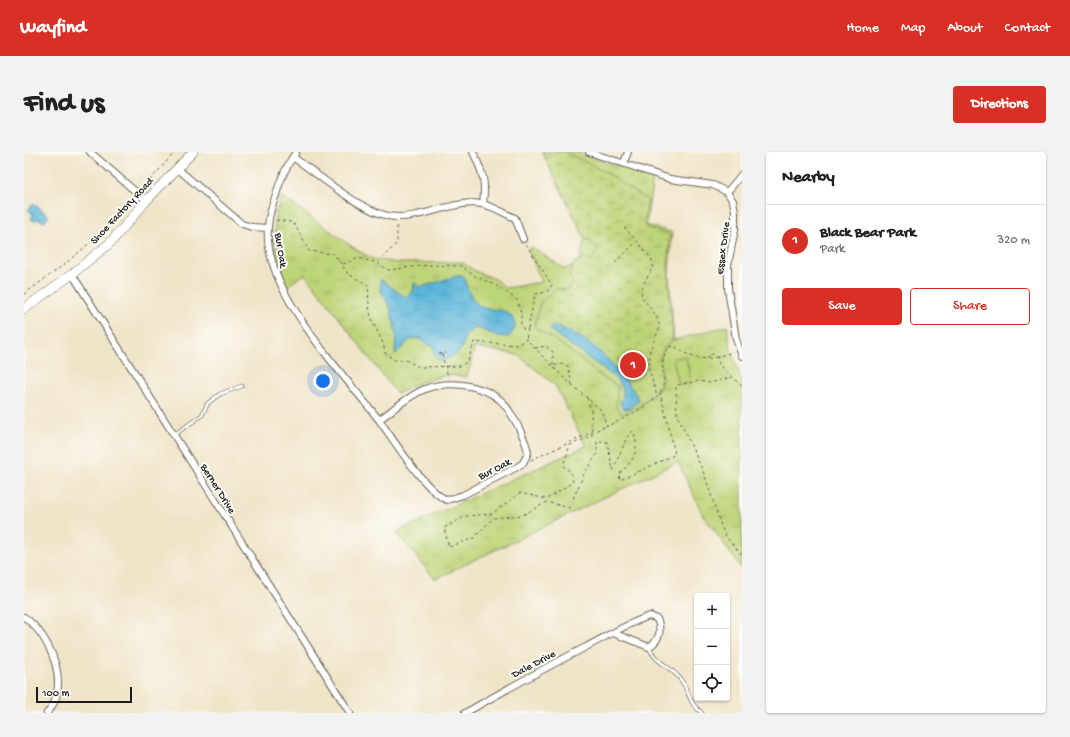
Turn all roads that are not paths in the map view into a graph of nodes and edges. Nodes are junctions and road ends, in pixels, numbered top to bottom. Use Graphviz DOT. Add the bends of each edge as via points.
graph roads {
  1 [pos="193,152"];
  2 [pos="473,152"];
  3 [pos="589,152"];
  4 [pos="628,152"];
  5 [pos="93,153"];
  6 [pos="295,154"];
  7 [pos="624,162"];
  8 [pos="178,169"];
  9 [pos="742,174"];
  10 [pos="727,192"];
  11 [pos="147,200"];
  12 [pos="483,204"];
  13 [pos="268,228"];
  14 [pos="522,239"];
  15 [pos="72,274"];
  16 [pos="24,309"];
  17 [pos="739,338"];
  18 [pos="741,353"];
  19 [pos="242,386"];
  20 [pos="379,420"];
  21 [pos="174,435"];
  22 [pos="24,618"];
  23 [pos="613,633"];
  24 [pos="649,647"];
  25 [pos="47,713"];
  26 [pos="350,713"];
  27 [pos="465,713"];
  28 [pos="702,713"];
  1 -- 8 [label="street, Shoe Factory Road"];
  2 -- 12 [label="street" via="484,175"];
  3 -- 7 [label="street"];
  4 -- 7 [label="street"];
  5 -- 11 [label="street"];
  6 -- 12 [label="street" via="367,208 389,216 410,216 469,203"];
  6 -- 13 [label="street, Bur Oak" via="280,182 268,219"];
  7 -- 10 [label="street" via="670,179 713,185"];
  8 -- 11 [label="street, Shoe Factory Road"];
  8 -- 13 [label="street" via="242,224"];
  9 -- 10 [label="street"];
  10 -- 17 [label="street, Essex Drive" via="733,201 735,211 735,229 728,266 728,289"];
  11 -- 15 [label="street, Shoe Factory Road" via="110,243"];
  12 -- 14 [label="street" via="515,218"];
  13 -- 20 [label="street, Bur Oak" via="272,263 284,295"];
  15 -- 16 [label="street, Shoe Factory Road"];
  15 -- 21 [label="street, Berner Drive"];
  17 -- 18 [label="street, Essex Drive"];
  19 -- 21 [label="lane" via="208,403 202,415"];
  20 -- 20 [label="street, Bur Oak" via="425,389 448,384 478,389 499,399 512,416 528,453 517,467 463,495 446,500 433,491"];
  21 -- 26 [label="street, Berner Drive"];
  22 -- 25 [label="street" via="40,632 55,665 57,692"];
  23 -- 24 [label="street"];
  23 -- 24 [label="street, Dale Drive" via="650,616 657,619 661,627 655,643"];
  23 -- 27 [label="street, Dale Drive"];
  24 -- 28 [label="lane" via="651,654 681,679 694,707"];
}
